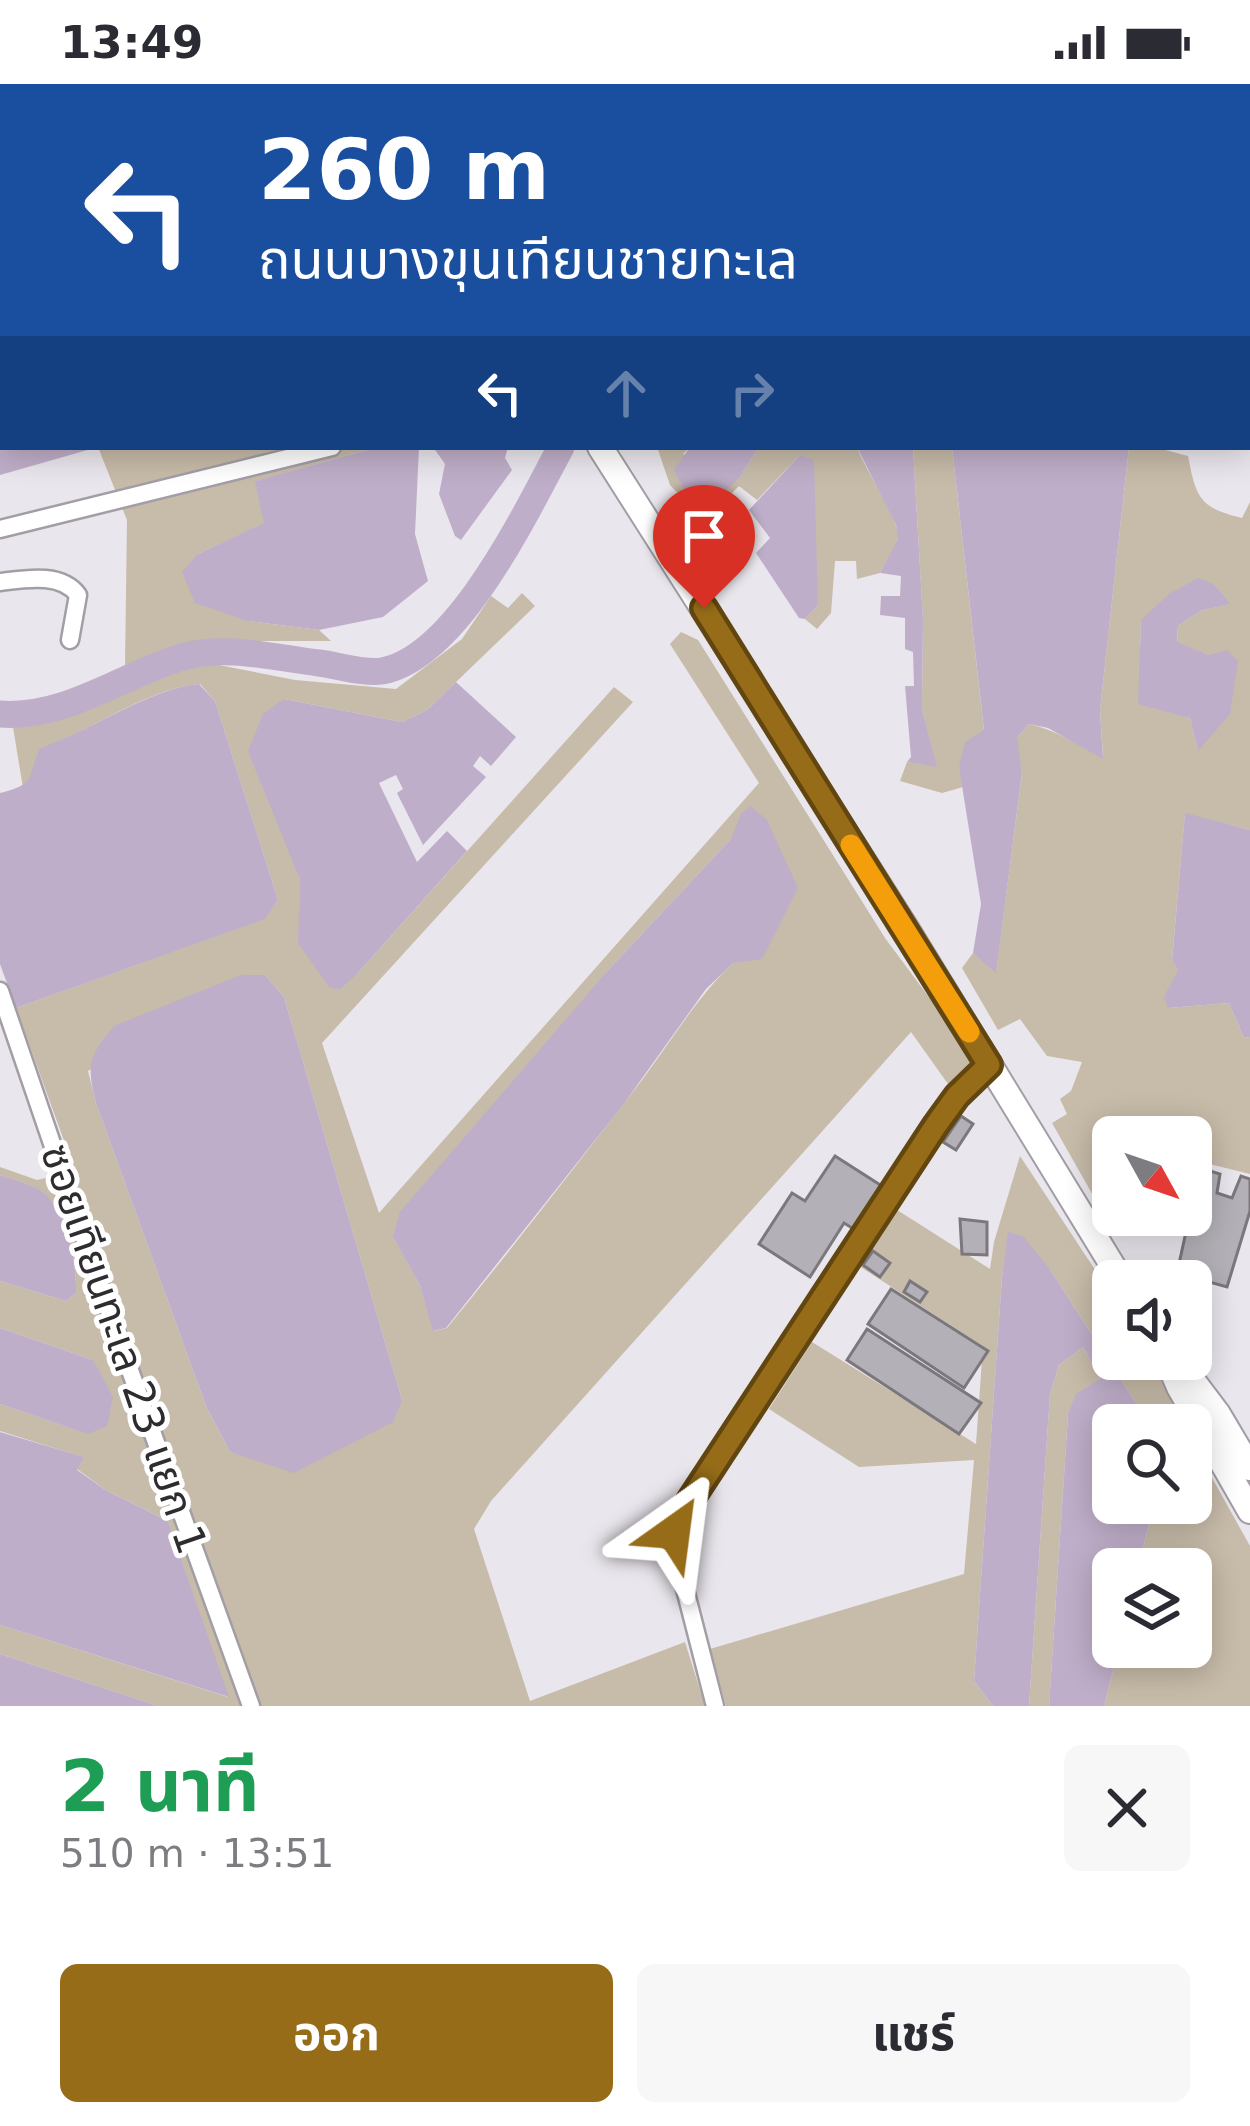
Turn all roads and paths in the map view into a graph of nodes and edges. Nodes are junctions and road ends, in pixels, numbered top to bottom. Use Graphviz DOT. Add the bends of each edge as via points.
graph roads {
  1 [pos="320,450"];
  2 [pos="602,450"];
  3 [pos="0,529"];
  4 [pos="0,582"];
  5 [pos="70,640"];
  6 [pos="0,991"];
  7 [pos="989,1065"];
  8 [pos="1109,1260"];
  9 [pos="1176,1380"];
  10 [pos="1192,1380"];
  11 [pos="1250,1468"];
  12 [pos="1250,1511"];
  13 [pos="251,1706"];
  14 [pos="716,1706"];
  1 -- 3 [label="street"];
  2 -- 7 [label="main road"];
  4 -- 5 [label="street" via="56,580 76,590"];
  6 -- 13 [label="street, ซอยเทียนทะเล 23 แยก 1"];
  7 -- 8 [label="main road"];
  7 -- 14 [label="street" via="936,1125 676,1522 676,1558"];
  9 -- 12 [label="main road"];
  10 -- 11 [label="main road"];
}
